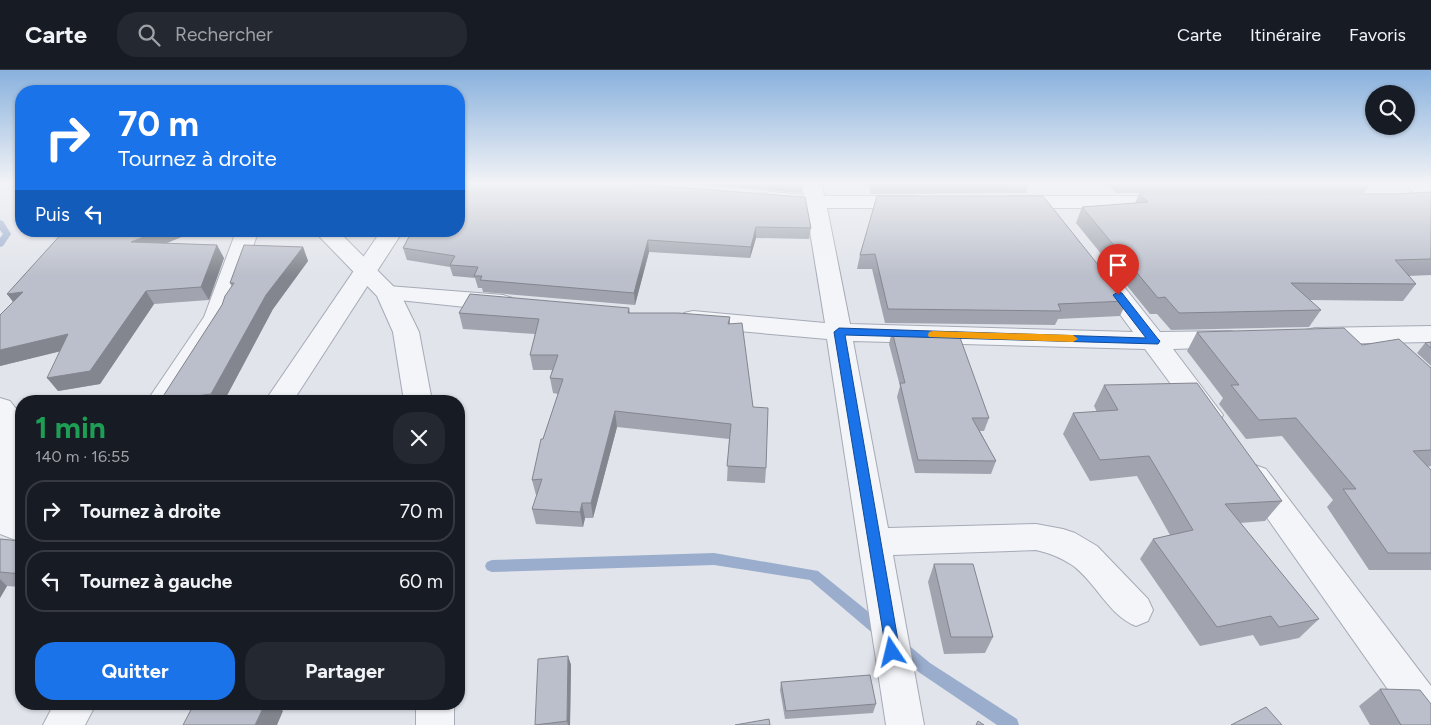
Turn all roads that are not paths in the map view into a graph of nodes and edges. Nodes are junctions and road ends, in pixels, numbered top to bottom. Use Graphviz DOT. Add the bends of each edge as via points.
graph roads {
  1 [pos="818,215"];
  2 [pos="1055,215"];
  3 [pos="1063,225"];
  4 [pos="245,237"];
  5 [pos="331,237"];
  6 [pos="388,237"];
  7 [pos="1088,256"];
  8 [pos="364,270"];
  9 [pos="388,293"];
  10 [pos="525,305"];
  11 [pos="672,318"];
  12 [pos="839,332"];
  13 [pos="1377,334"];
  14 [pos="1431,334"];
  15 [pos="1290,337"];
  16 [pos="1251,338"];
  17 [pos="1155,341"];
  18 [pos="1404,358"];
  19 [pos="165,395"];
  20 [pos="283,395"];
  21 [pos="417,395"];
  22 [pos="0,408"];
  23 [pos="15,527"];
  24 [pos="874,542"];
  25 [pos="1136,610"];
  26 [pos="73,710"];
  27 [pos="435,710"];
  28 [pos="1431,717"];
  29 [pos="62,725"];
  30 [pos="435,725"];
  31 [pos="905,725"];
  1 -- 12 [label="street"];
  2 -- 3 [label="street"];
  4 -- 19 [label="street" via="216,318"];
  5 -- 8 [label="street"];
  6 -- 8 [label="street"];
  7 -- 17 [label="street"];
  8 -- 9 [label="street"];
  8 -- 20 [label="street"];
  9 -- 10 [label="street"];
  9 -- 21 [label="street" via="406,332"];
  11 -- 12 [label="street"];
  12 -- 17 [label="street"];
  12 -- 24 [label="street"];
  13 -- 14 [label="street"];
  13 -- 15 [label="street"];
  13 -- 18 [label="street"];
  16 -- 17 [label="street"];
  17 -- 28 [label="street"];
  22 -- 23 [label="street" via="13,425 3,495 3,522"];
  24 -- 25 [label="street" via="1036,537 1063,543 1086,556"];
  24 -- 31 [label="street"];
  26 -- 29 [label="street"];
  27 -- 30 [label="street"];
}
